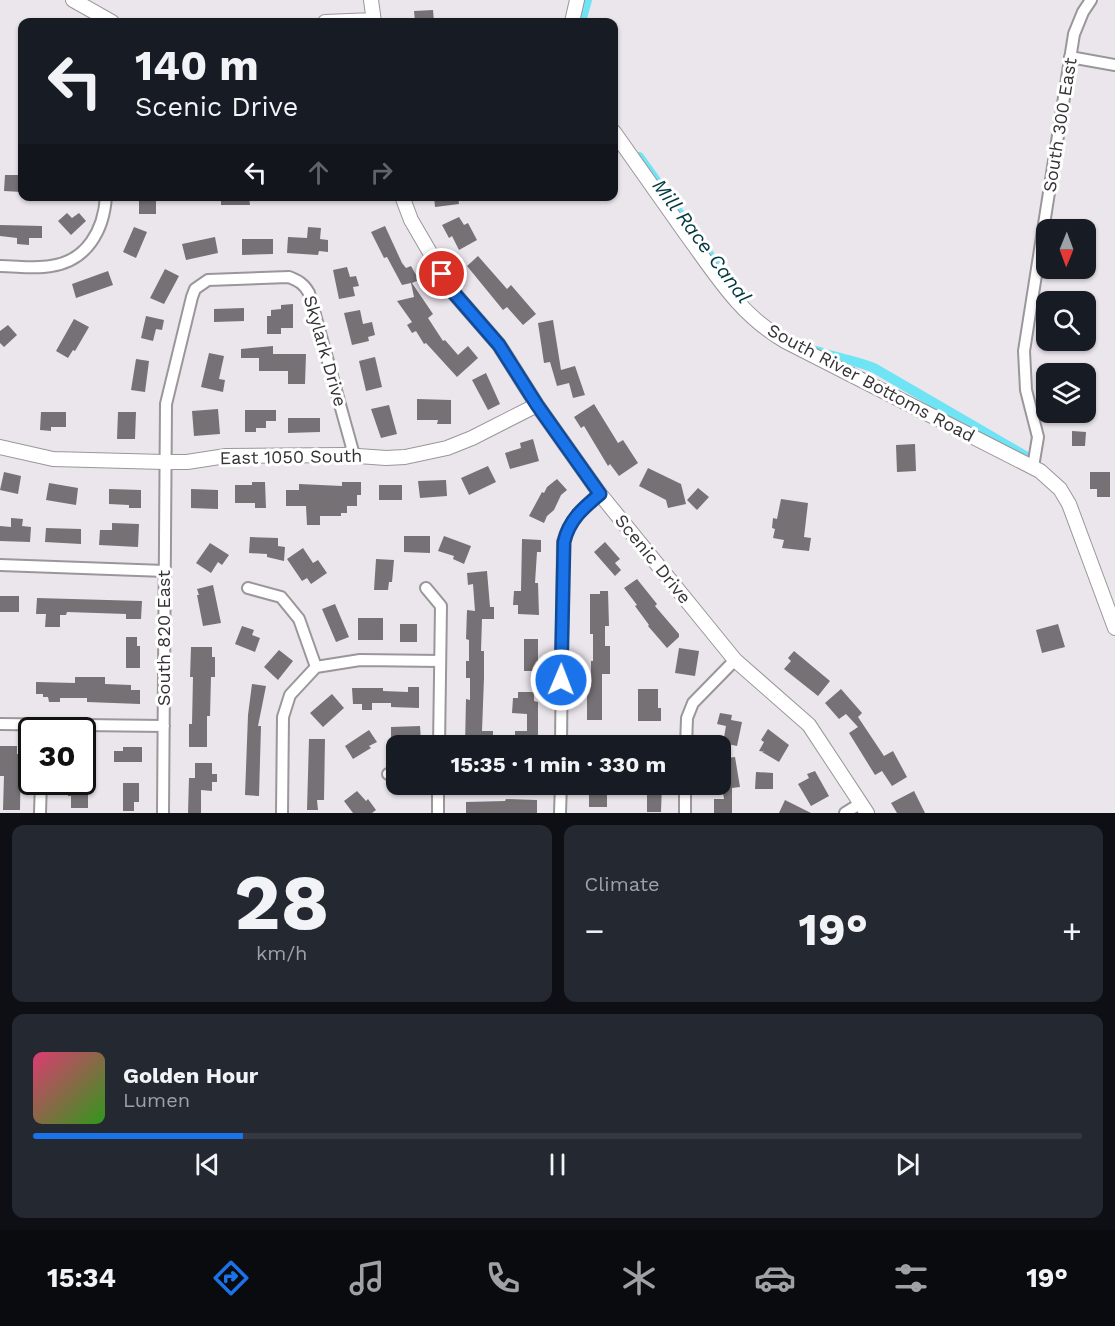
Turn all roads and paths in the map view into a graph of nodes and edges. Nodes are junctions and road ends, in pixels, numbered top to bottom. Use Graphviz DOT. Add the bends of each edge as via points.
graph roads {
  1 [pos="73,0"];
  2 [pos="371,0"];
  3 [pos="577,0"];
  4 [pos="1092,0"];
  5 [pos="105,18"];
  6 [pos="374,18"];
  7 [pos="573,18"];
  8 [pos="1070,57"];
  9 [pos="1115,65"];
  10 [pos="618,138"];
  11 [pos="105,201"];
  12 [pos="404,201"];
  13 [pos="0,266"];
  14 [pos="537,405"];
  15 [pos="0,447"];
  16 [pos="354,455"];
  17 [pos="164,462"];
  18 [pos="1033,467"];
  19 [pos="600,494"];
  20 [pos="0,565"];
  21 [pos="165,571"];
  22 [pos="248,588"];
  23 [pos="426,588"];
  24 [pos="1115,628"];
  25 [pos="735,660"];
  26 [pos="440,661"];
  27 [pos="316,667"];
  28 [pos="0,724"];
  29 [pos="18,726"];
  30 [pos="164,726"];
  31 [pos="96,727"];
  32 [pos="439,735"];
  33 [pos="561,735"];
  34 [pos="686,735"];
  35 [pos="41,795"];
  36 [pos="438,795"];
  37 [pos="561,795"];
  38 [pos="685,795"];
  39 [pos="864,808"];
  40 [pos="40,813"];
  41 [pos="163,813"];
  42 [pos="282,813"];
  43 [pos="438,813"];
  44 [pos="560,813"];
  45 [pos="685,813"];
  46 [pos="845,813"];
  1 -- 5 [label="street"];
  2 -- 6 [label="street"];
  3 -- 7 [label="street"];
  4 -- 8 [label="street, South 300 East" via="1078,23"];
  8 -- 9 [label="street"];
  8 -- 18 [label="street, South 300 East" via="1024,351 1026,390 1038,437"];
  10 -- 18 [label="street, South River Bottoms Road" via="723,285 763,327"];
  11 -- 13 [label="street" via="103,221 90,246 69,261 52,266"];
  12 -- 14 [label="street, Scenic Drive" via="453,292 499,345"];
  14 -- 16 [label="street, East 1050 South" via="471,438 429,453 386,458"];
  14 -- 19 [label="street, Scenic Drive"];
  15 -- 17 [label="street, East 1050 South" via="53,459"];
  16 -- 17 [label="street, East 1050 South" via="226,456"];
  16 -- 17 [label="street, Skylark Drive" via="309,293 299,281 289,277 208,280 195,289 166,396"];
  17 -- 21 [label="street, South 820 East"];
  18 -- 24 [label="street, South River Bottoms Road" via="1054,483 1069,504"];
  19 -- 25 [label="street, Scenic Drive"];
  19 -- 33 [label="street" via="577,514 564,542"];
  20 -- 21 [label="street"];
  21 -- 30 [label="street, South 820 East"];
  22 -- 27 [label="street" via="281,597 299,619"];
  23 -- 26 [label="street" via="441,606"];
  25 -- 34 [label="street" via="693,703"];
  25 -- 39 [label="street, Scenic Drive" via="809,725"];
  26 -- 27 [label="street" via="360,660"];
  26 -- 32 [label="street"];
  27 -- 42 [label="street" via="290,695 283,717"];
  28 -- 29 [label="street"];
  30 -- 31 [label="street"];
  30 -- 41 [label="street, South 820 East"];
  35 -- 40 [label="street"];
  36 -- 43 [label="street"];
  37 -- 44 [label="street"];
  38 -- 45 [label="street"];
  39 -- 46 [label="street"];
}
